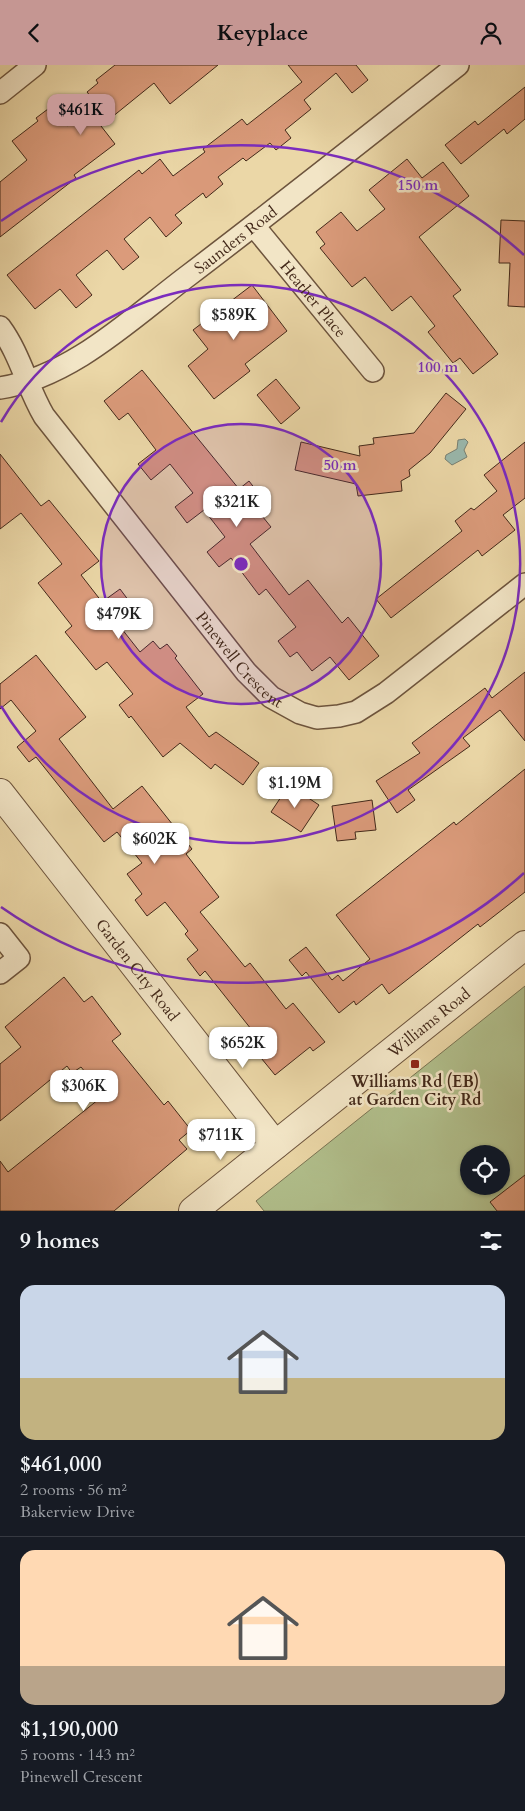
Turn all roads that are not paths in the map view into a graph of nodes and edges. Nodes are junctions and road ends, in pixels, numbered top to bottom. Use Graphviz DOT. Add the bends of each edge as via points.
graph roads {
  1 [pos="35,65"];
  2 [pos="458,65"];
  3 [pos="0,93"];
  4 [pos="254,226"];
  5 [pos="0,327"];
  6 [pos="373,371"];
  7 [pos="27,383"];
  8 [pos="0,388"];
  9 [pos="525,584"];
  10 [pos="0,793"];
  11 [pos="0,934"];
  12 [pos="525,945"];
  13 [pos="0,973"];
  14 [pos="275,1145"];
  15 [pos="193,1211"];
  1 -- 3 [label="street"];
  2 -- 4 [label="street, Saunders Road"];
  4 -- 6 [label="street, Heather Place"];
  4 -- 7 [label="street, Saunders Road" via="84,354 66,366"];
  5 -- 7 [label="street, Pinewell Crescent" via="13,345"];
  7 -- 8 [label="street, Saunders Road"];
  7 -- 9 [label="street, Pinewell Crescent" via="44,416 246,672 271,697 300,713 317,718 356,712"];
  10 -- 14 [label="street, Garden City Road"];
  11 -- 13 [label="street" via="19,958"];
  12 -- 14 [label="street, Williams Road"];
  14 -- 15 [label="street, Williams Road"];
}
